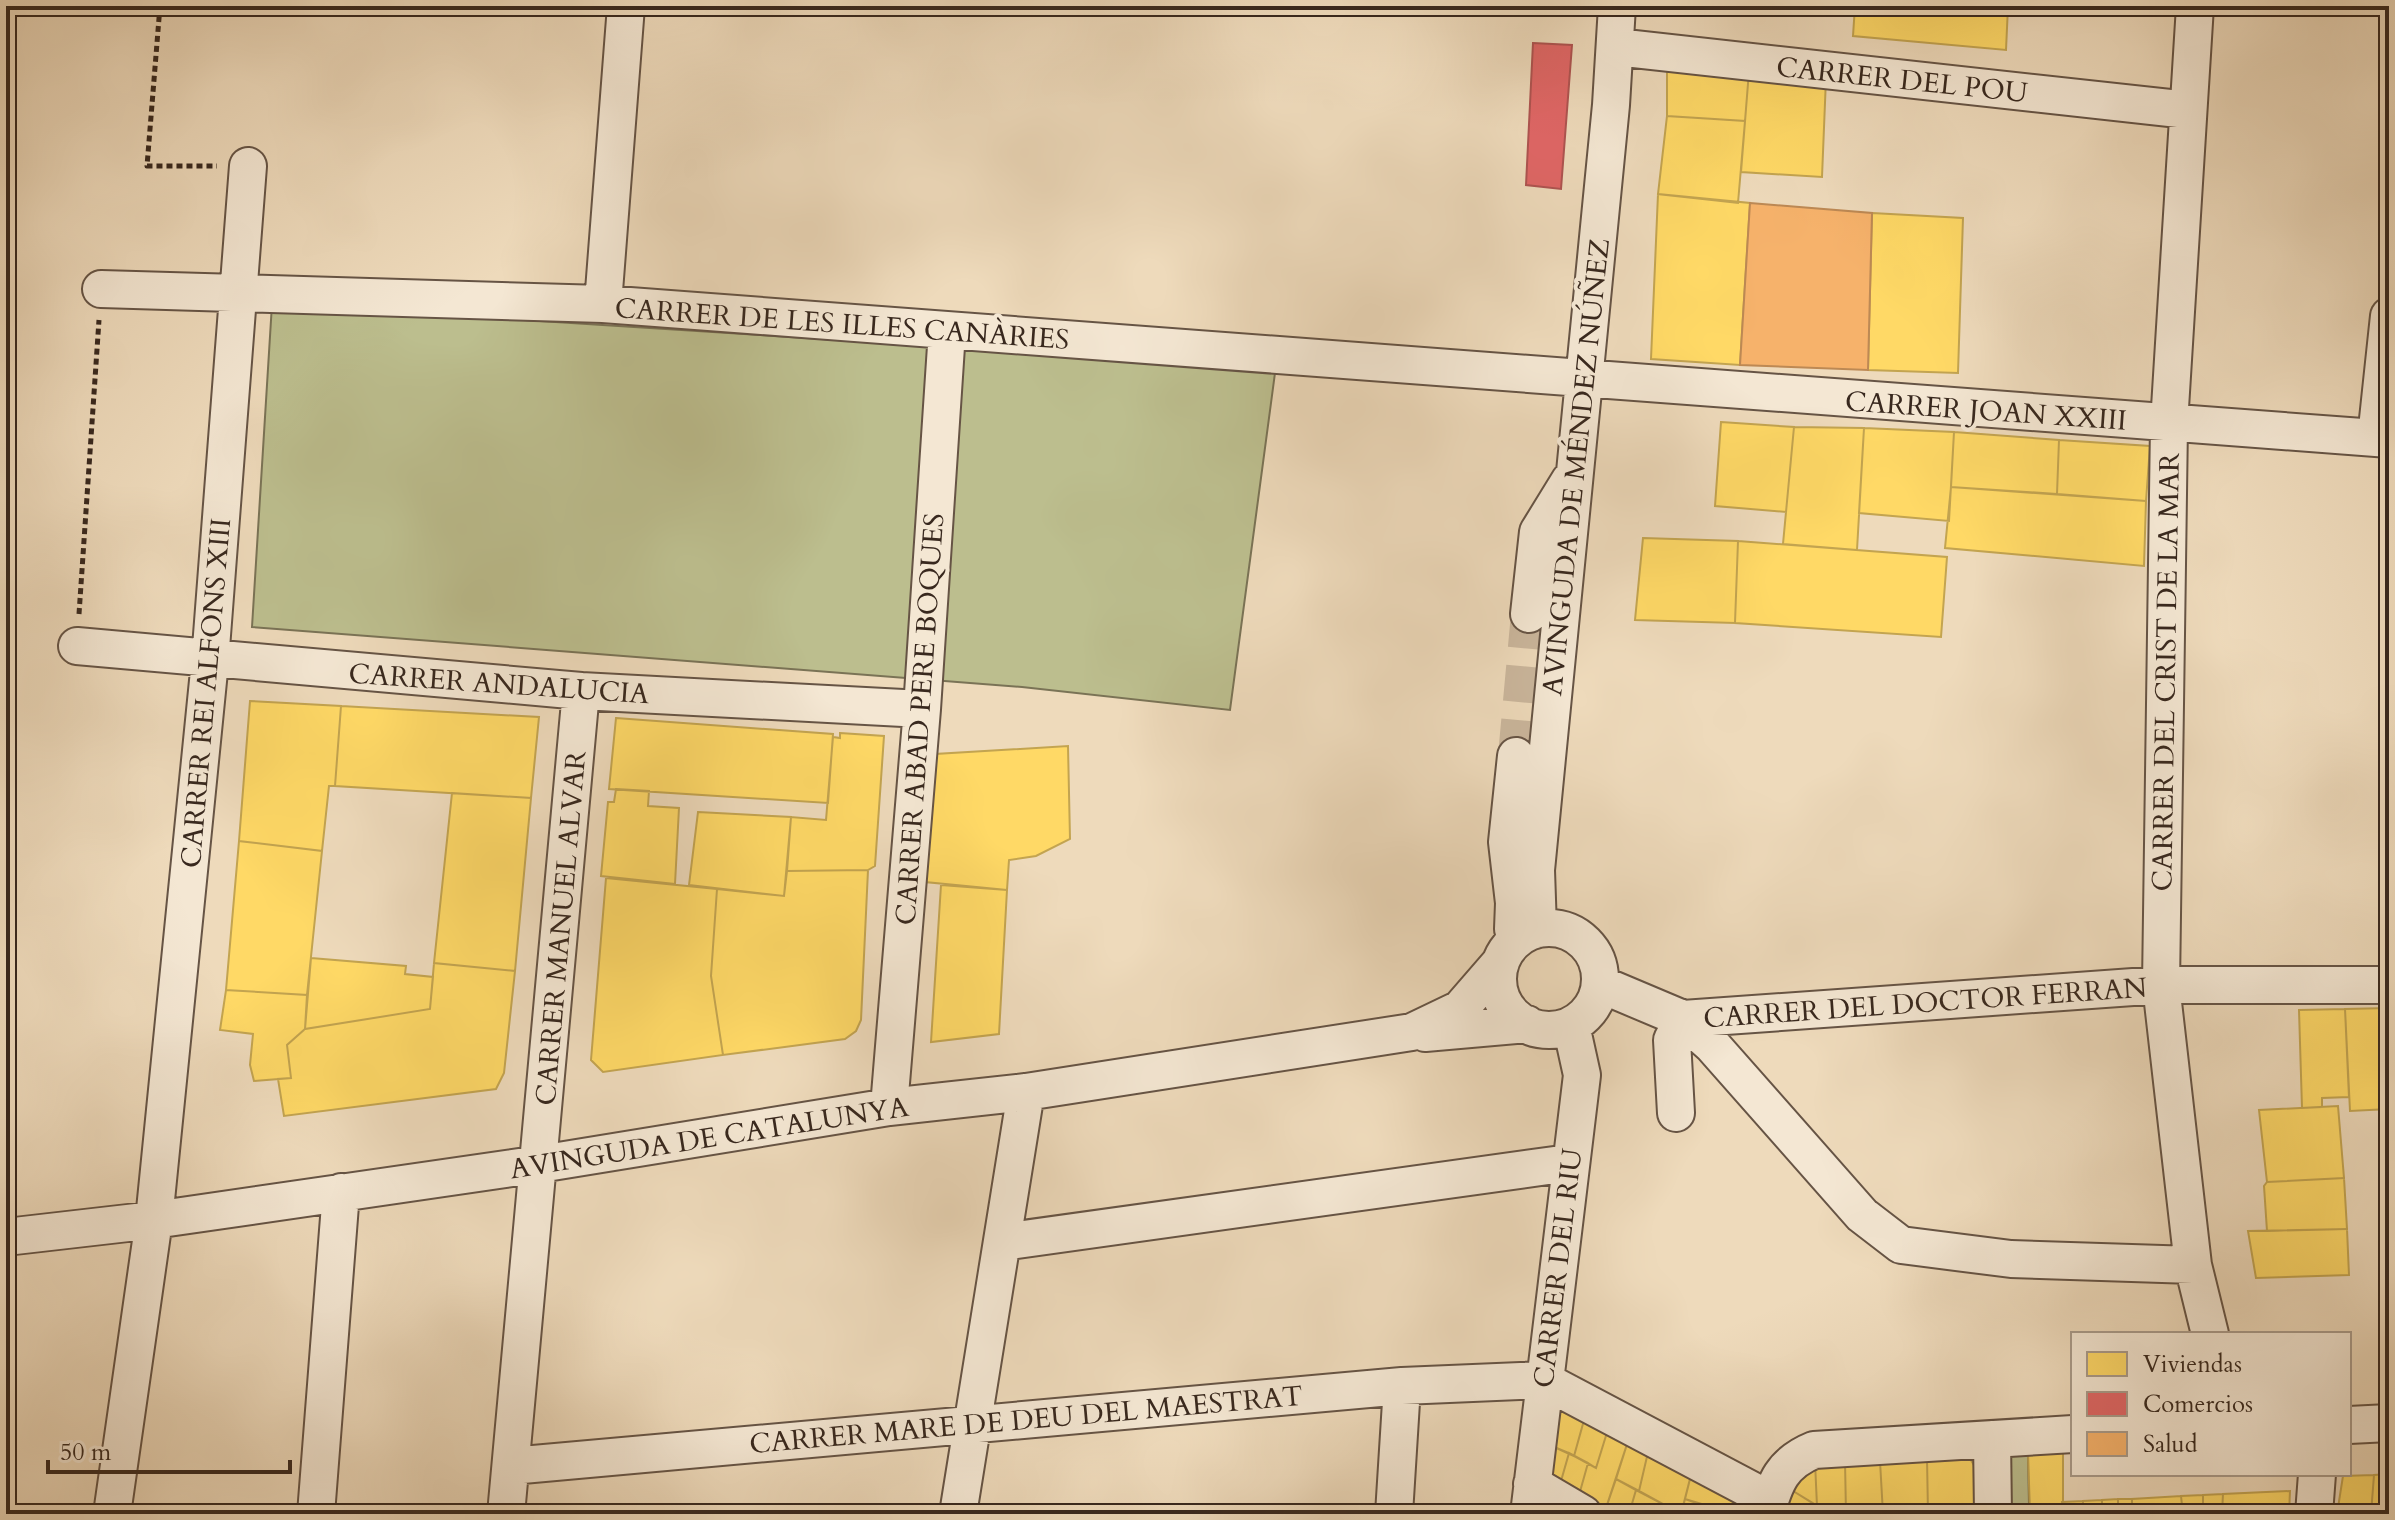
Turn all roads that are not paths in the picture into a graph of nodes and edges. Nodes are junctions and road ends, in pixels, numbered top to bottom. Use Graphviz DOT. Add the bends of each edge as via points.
graph roads {
  1 [pos="626,6"];
  2 [pos="1617,6"];
  3 [pos="2195,6"];
  4 [pos="1616,47"];
  5 [pos="2188,110"];
  6 [pos="248,166"];
  7 [pos="101,289"];
  8 [pos="238,294"];
  9 [pos="603,304"];
  10 [pos="2389,316"];
  11 [pos="947,331"];
  12 [pos="1583,380"];
  13 [pos="2169,424"];
  14 [pos="2382,438"];
  15 [pos="1573,475"];
  16 [pos="1529,614"];
  17 [pos="77,646"];
  18 [pos="210,661"];
  19 [pos="581,691"];
  20 [pos="922,709"];
  21 [pos="1516,756"];
  22 [pos="1516,945"];
  23 [pos="1600,984"];
  24 [pos="2161,985"];
  25 [pos="2389,985"];
  26 [pos="1527,1024"];
  27 [pos="1571,1025"];
  28 [pos="1678,1029"];
  29 [pos="1412,1032"];
  30 [pos="1026,1092"];
  31 [pos="889,1107"];
  32 [pos="1676,1113"];
  33 [pos="1569,1163"];
  34 [pos="540,1164"];
  35 [pos="341,1192"];
  36 [pos="154,1220"];
  37 [pos="6,1237"];
  38 [pos="1002,1242"];
  39 [pos="2193,1265"];
  40 [pos="2210,1332"];
  41 [pos="1543,1380"];
  42 [pos="1402,1386"];
  43 [pos="2389,1423"];
  44 [pos="972,1424"];
  45 [pos="2351,1425"];
  46 [pos="2071,1434"];
  47 [pos="1992,1439"];
  48 [pos="511,1466"];
  49 [pos="2317,1476"];
  50 [pos="1530,1499"];
  51 [pos="1768,1507"];
  52 [pos="112,1514"];
  53 [pos="316,1514"];
  54 [pos="506,1514"];
  55 [pos="958,1514"];
  56 [pos="1394,1514"];
  57 [pos="1583,1514"];
  58 [pos="1993,1514"];
  59 [pos="2314,1514"];
  1 -- 9 [label="street"];
  2 -- 4 [label="street, AVINGUDA DE MÉNDEZ NÚÑEZ"];
  3 -- 5 [label="street, CARRER DEL CRIST DE LA MAR"];
  4 -- 5 [label="street, CARRER DEL POU"];
  4 -- 12 [label="street, AVINGUDA DE MÉNDEZ NÚÑEZ"];
  5 -- 13 [label="street, CARRER DEL CRIST DE LA MAR"];
  6 -- 8 [label="street, CARRER REI ALFONS XIII"];
  7 -- 8 [label="street, CARRER DE LES ILLES CANÀRIES"];
  8 -- 9 [label="street, CARRER DE LES ILLES CANÀRIES"];
  8 -- 18 [label="street, CARRER REI ALFONS XIII"];
  9 -- 11 [label="street, CARRER DE LES ILLES CANÀRIES"];
  10 -- 14 [label="street"];
  11 -- 12 [label="street, CARRER DE LES ILLES CANÀRIES"];
  11 -- 20 [label="street, CARRER ABAD PERE BOQUES"];
  12 -- 13 [label="street, CARRER JOAN XXIII"];
  12 -- 15 [label="street, AVINGUDA DE MÉNDEZ NÚÑEZ"];
  13 -- 14 [label="street, CARRER JOAN XXIII"];
  13 -- 24 [label="street, CARRER DEL CRIST DE LA MAR"];
  15 -- 16 [label="street" via="1538,532"];
  15 -- 22 [label="street, AVINGUDA DE MÉNDEZ NÚÑEZ" via="1536,870"];
  17 -- 18 [label="street, CARRER ANDALUCIA"];
  18 -- 19 [label="street, CARRER ANDALUCIA"];
  18 -- 36 [label="street, CARRER REI ALFONS XIII"];
  19 -- 20 [label="street, CARRER ANDALUCIA"];
  19 -- 34 [label="street, CARRER MANUEL ALVAR"];
  20 -- 31 [label="street, CARRER ABAD PERE BOQUES"];
  21 -- 22 [label="street" via="1507,842"];
  22 -- 23 [label="street" via="1569,932 1582,940 1599,966"];
  22 -- 26 [label="street" via="1499,987 1504,1002"];
  22 -- 29 [label="street, AVINGUDA DE CATALUNYA" via="1460,1009"];
  23 -- 27 [label="street" via="1590,1009"];
  23 -- 28 [label="street, CARRER DEL DOCTOR FERRAN"];
  24 -- 25 [label="street, CARRER DEL DOCTOR FERRAN"];
  24 -- 28 [label="street, CARRER DEL DOCTOR FERRAN"];
  24 -- 39 [label="street, CARRER DEL CRIST DE LA MAR"];
  26 -- 27 [label="street" via="1554,1030"];
  26 -- 29 [label="street, AVINGUDA DE CATALUNYA"];
  27 -- 33 [label="street, CARRER DEL RIU" via="1582,1075"];
  28 -- 32 [label="street"];
  28 -- 39 [label="street" via="1712,1045 1862,1215 1901,1245 2011,1259"];
  29 -- 30 [label="street, AVINGUDA DE CATALUNYA"];
  30 -- 31 [label="street, AVINGUDA DE CATALUNYA"];
  30 -- 38 [label="street"];
  31 -- 34 [label="street, AVINGUDA DE CATALUNYA"];
  33 -- 38 [label="street"];
  33 -- 41 [label="street, CARRER DEL RIU"];
  34 -- 35 [label="street, AVINGUDA DE CATALUNYA"];
  34 -- 48 [label="street, CARRER MANUEL ALVAR"];
  35 -- 36 [label="street, AVINGUDA DE CATALUNYA"];
  35 -- 53 [label="street"];
  36 -- 37 [label="street, AVINGUDA DE CATALUNYA"];
  36 -- 52 [label="street, CARRER REI ALFONS XIII"];
  38 -- 44 [label="street"];
  39 -- 40 [label="street, CARRER DEL CRIST DE LA MAR"];
  41 -- 42 [label="street, CARRER MARE DE DEU DEL MAESTRAT"];
  41 -- 50 [label="street, CARRER DEL RIU"];
  41 -- 51 [label="street"];
  42 -- 44 [label="street, CARRER MARE DE DEU DEL MAESTRAT"];
  42 -- 56 [label="street"];
  43 -- 45 [label="street"];
  44 -- 48 [label="street, CARRER MARE DE DEU DEL MAESTRAT"];
  44 -- 55 [label="street"];
  46 -- 47 [label="street"];
  47 -- 51 [label="street" via="1814,1450 1795,1458 1778,1475"];
  47 -- 58 [label="street"];
  48 -- 54 [label="street, CARRER MANUEL ALVAR"];
  49 -- 59 [label="street"];
  50 -- 57 [label="street"];
}
